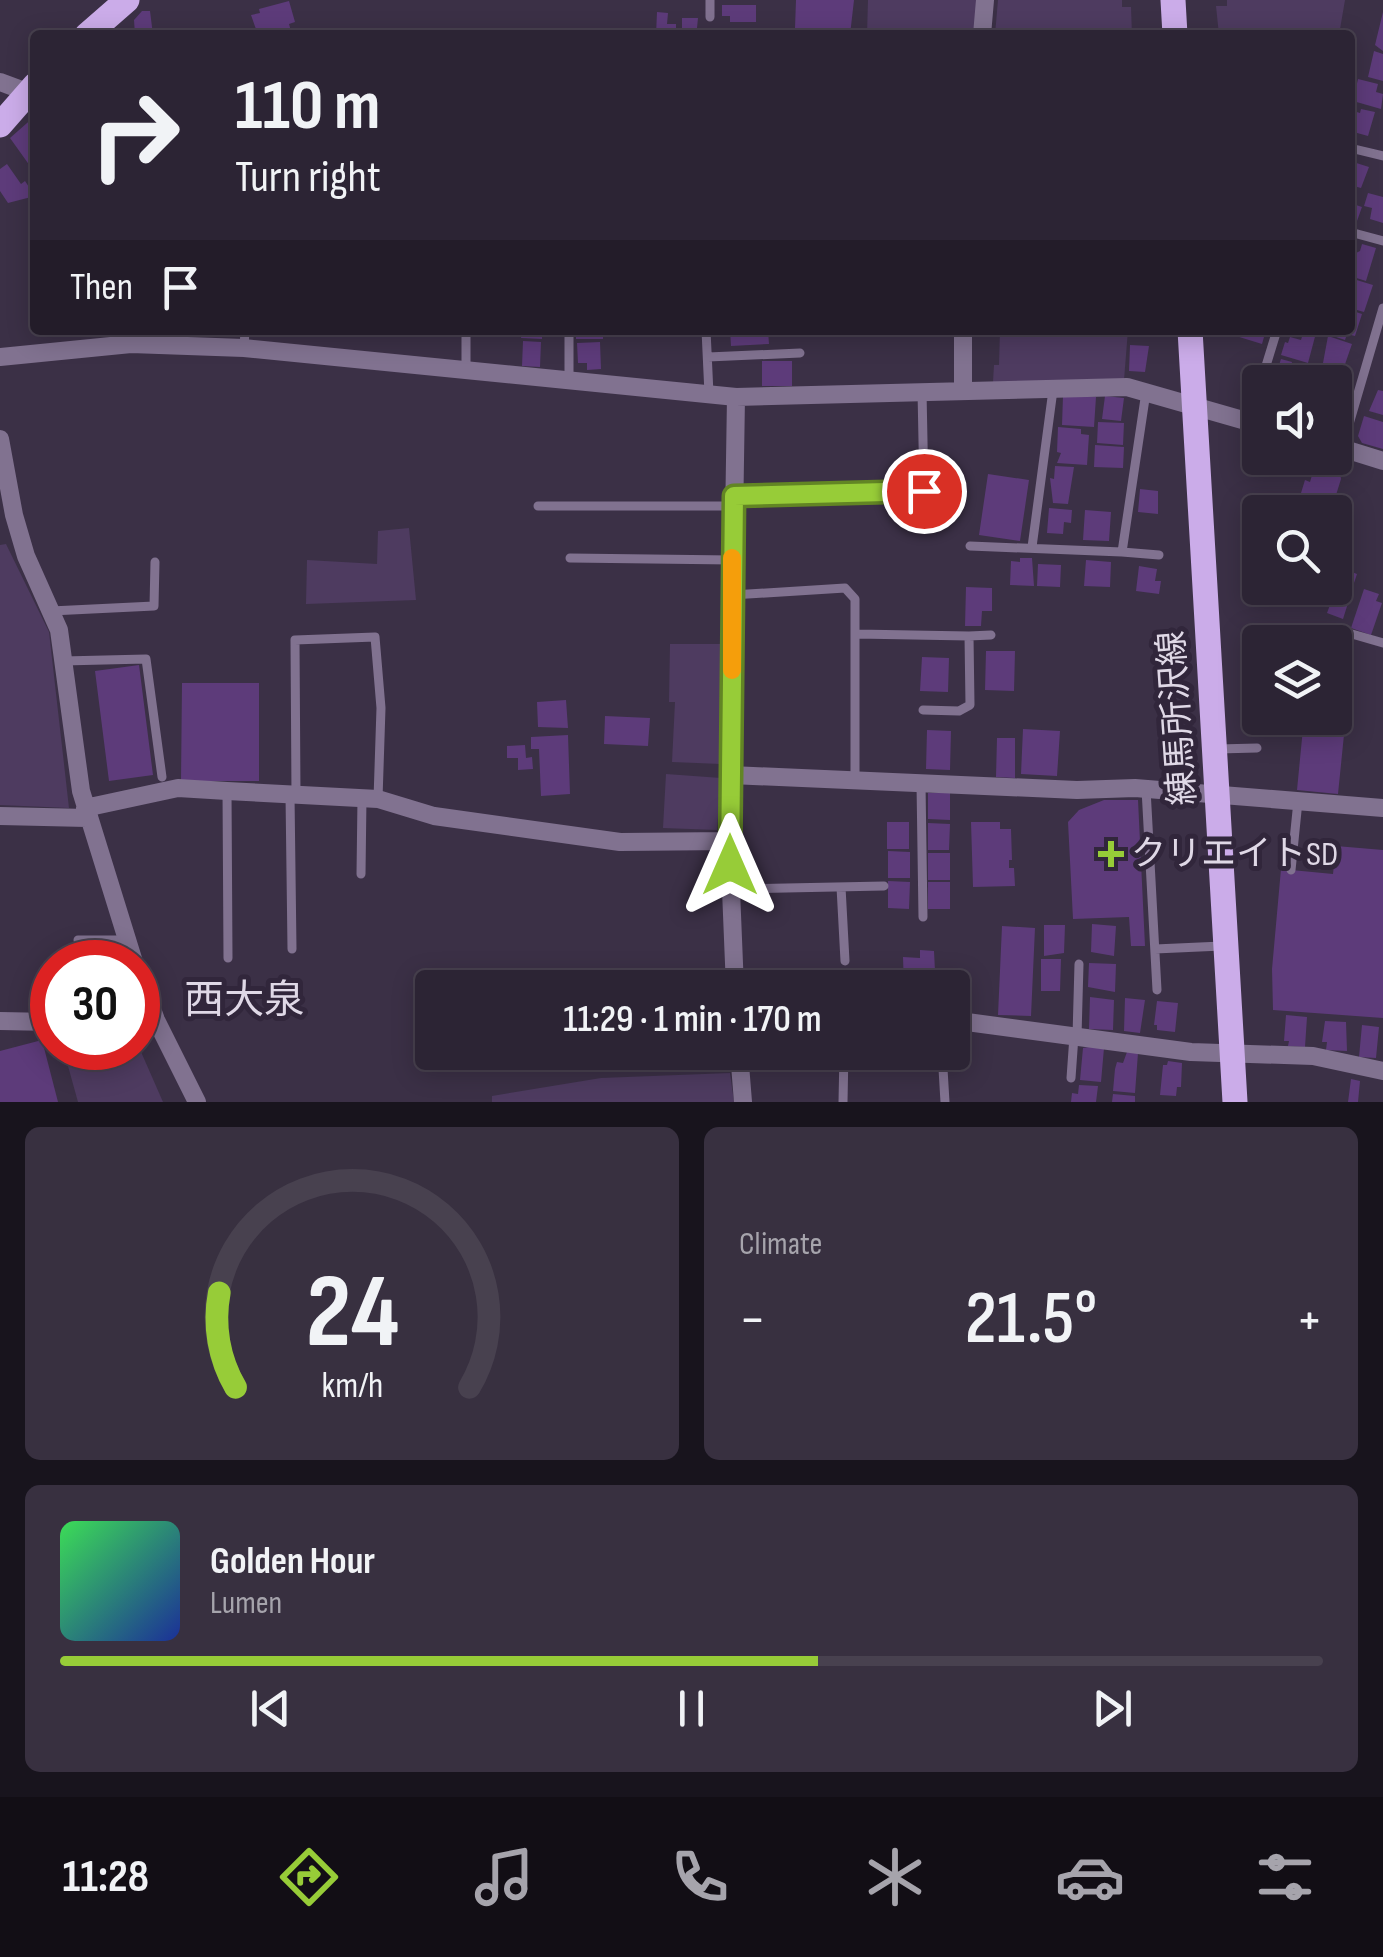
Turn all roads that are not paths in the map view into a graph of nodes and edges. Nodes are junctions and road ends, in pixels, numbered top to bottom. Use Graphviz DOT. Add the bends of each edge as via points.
graph roads {
  1 [pos="127,0"];
  2 [pos="710,0"];
  3 [pos="986,0"];
  4 [pos="1173,0"];
  5 [pos="710,17"];
  6 [pos="93,30"];
  7 [pos="983,30"];
  8 [pos="1175,30"];
  9 [pos="0,82"];
  10 [pos="30,89"];
  11 [pos="30,90"];
  12 [pos="0,126"];
  13 [pos="1355,149"];
  14 [pos="1383,156"];
  15 [pos="1355,233"];
  16 [pos="1383,241"];
  17 [pos="1383,308"];
  18 [pos="466,335"];
  19 [pos="569,335"];
  20 [pos="706,335"];
  21 [pos="964,335"];
  22 [pos="1190,335"];
  23 [pos="1275,335"];
  24 [pos="244,339"];
  25 [pos="800,353"];
  26 [pos="0,357"];
  27 [pos="708,357"];
  28 [pos="1266,365"];
  29 [pos="466,371"];
  30 [pos="570,381"];
  31 [pos="1054,387"];
  32 [pos="963,389"];
  33 [pos="922,391"];
  34 [pos="1146,392"];
  35 [pos="709,394"];
  36 [pos="736,397"];
  37 [pos="1352,404"];
  38 [pos="1194,405"];
  39 [pos="1242,419"];
  40 [pos="0,439"];
  41 [pos="1352,451"];
  42 [pos="1383,460"];
  43 [pos="734,501"];
  44 [pos="538,506"];
  45 [pos="970,546"];
  46 [pos="1032,548"];
  47 [pos="1122,552"];
  48 [pos="1159,555"];
  49 [pos="570,558"];
  50 [pos="732,560"];
  51 [pos="155,562"];
  52 [pos="732,595"];
  53 [pos="50,611"];
  54 [pos="857,634"];
  55 [pos="991,634"];
  56 [pos="1352,634"];
  57 [pos="969,636"];
  58 [pos="1383,643"];
  59 [pos="63,661"];
  60 [pos="923,710"];
  61 [pos="1256,748"];
  62 [pos="1216,749"];
  63 [pos="732,775"];
  64 [pos="162,777"];
  65 [pos="855,782"];
  66 [pos="921,784"];
  67 [pos="1146,789"];
  68 [pos="227,791"];
  69 [pos="1218,793"];
  70 [pos="293,795"];
  71 [pos="370,799"];
  72 [pos="1298,800"];
  73 [pos="1383,808"];
  74 [pos="86,813"];
  75 [pos="0,816"];
  76 [pos="729,840"];
  77 [pos="1291,870"];
  78 [pos="361,874"];
  79 [pos="884,886"];
  80 [pos="841,887"];
  81 [pos="731,889"];
  82 [pos="923,917"];
  83 [pos="126,940"];
  84 [pos="1226,946"];
  85 [pos="292,949"];
  86 [pos="1154,949"];
  87 [pos="228,958"];
  88 [pos="845,961"];
  89 [pos="1079,964"];
  90 [pos="734,970"];
  91 [pos="1157,990"];
  92 [pos="1,1022"];
  93 [pos="30,1022"];
  94 [pos="970,1022"];
  95 [pos="1075,1036"];
  96 [pos="160,1042"];
  97 [pos="1232,1052"];
  98 [pos="740,1070"];
  99 [pos="844,1070"];
  100 [pos="943,1070"];
  101 [pos="1383,1070"];
  102 [pos="1071,1078"];
  103 [pos="197,1102"];
  104 [pos="743,1102"];
  105 [pos="844,1102"];
  106 [pos="945,1102"];
  107 [pos="1235,1102"];
  1 -- 6 [label="main road"];
  2 -- 5 [label="lane"];
  3 -- 7 [label="street"];
  4 -- 8 [label="main road"];
  9 -- 10 [label="street"];
  11 -- 12 [label="main road"];
  13 -- 14 [label="lane"];
  15 -- 16 [label="lane"];
  17 -- 37 [label="lane"];
  18 -- 29 [label="lane"];
  19 -- 30 [label="lane"];
  20 -- 27 [label="lane"];
  21 -- 32 [label="street"];
  22 -- 38 [label="main road, 練馬所沢線"];
  23 -- 28 [label="lane"];
  24 -- 26 [label="street"];
  24 -- 29 [label="street"];
  25 -- 27 [label="lane"];
  27 -- 35 [label="lane"];
  29 -- 30 [label="street"];
  30 -- 35 [label="street"];
  31 -- 32 [label="street"];
  31 -- 34 [label="street"];
  31 -- 46 [label="lane"];
  32 -- 33 [label="street"];
  33 -- 36 [label="street"];
  33 -- 43 [label="lane" via="924,491"];
  34 -- 38 [label="street"];
  34 -- 47 [label="lane"];
  35 -- 36 [label="street"];
  36 -- 43 [label="street"];
  38 -- 39 [label="street"];
  38 -- 62 [label="main road, 練馬所沢線"];
  40 -- 53 [label="street" via="14,515"];
  41 -- 42 [label="street"];
  43 -- 44 [label="lane"];
  43 -- 50 [label="street"];
  45 -- 46 [label="lane"];
  46 -- 47 [label="lane"];
  47 -- 48 [label="lane"];
  49 -- 50 [label="lane"];
  50 -- 52 [label="street"];
  51 -- 53 [label="lane" via="154,606"];
  52 -- 54 [label="lane" via="844,588 855,600"];
  52 -- 63 [label="street"];
  53 -- 59 [label="street"];
  54 -- 57 [label="lane"];
  54 -- 65 [label="lane"];
  55 -- 57 [label="lane"];
  56 -- 58 [label="lane"];
  57 -- 60 [label="lane" via="970,704 959,711"];
  59 -- 64 [label="lane" via="146,659"];
  59 -- 74 [label="street"];
  61 -- 62 [label="lane"];
  62 -- 69 [label="main road, 練馬所沢線"];
  63 -- 65 [label="street"];
  63 -- 76 [label="street"];
  65 -- 66 [label="street"];
  66 -- 67 [label="street"];
  66 -- 82 [label="lane"];
  67 -- 69 [label="street"];
  67 -- 86 [label="lane"];
  68 -- 70 [label="street"];
  68 -- 74 [label="street" via="178,788"];
  68 -- 87 [label="lane"];
  69 -- 72 [label="street"];
  69 -- 84 [label="main road, 練馬所沢線"];
  70 -- 71 [label="street"];
  70 -- 71 [label="lane" via="296,640 375,637 381,708"];
  70 -- 85 [label="lane"];
  71 -- 76 [label="street" via="434,816 620,842"];
  71 -- 78 [label="lane"];
  72 -- 73 [label="street"];
  72 -- 77 [label="lane"];
  74 -- 75 [label="street"];
  74 -- 83 [label="street"];
  76 -- 81 [label="street"];
  79 -- 80 [label="lane"];
  80 -- 81 [label="lane"];
  80 -- 88 [label="lane"];
  81 -- 90 [label="street"];
  84 -- 86 [label="lane"];
  84 -- 97 [label="main road, 練馬所沢線"];
  86 -- 91 [label="lane"];
  89 -- 95 [label="lane"];
  92 -- 93 [label="street"];
  94 -- 95 [label="street"];
  95 -- 97 [label="street"];
  95 -- 102 [label="lane"];
  96 -- 103 [label="street"];
  97 -- 101 [label="street" via="1313,1056"];
  97 -- 107 [label="main road, 練馬所沢線"];
  98 -- 104 [label="street"];
  99 -- 105 [label="lane"];
  100 -- 106 [label="lane"];
}
